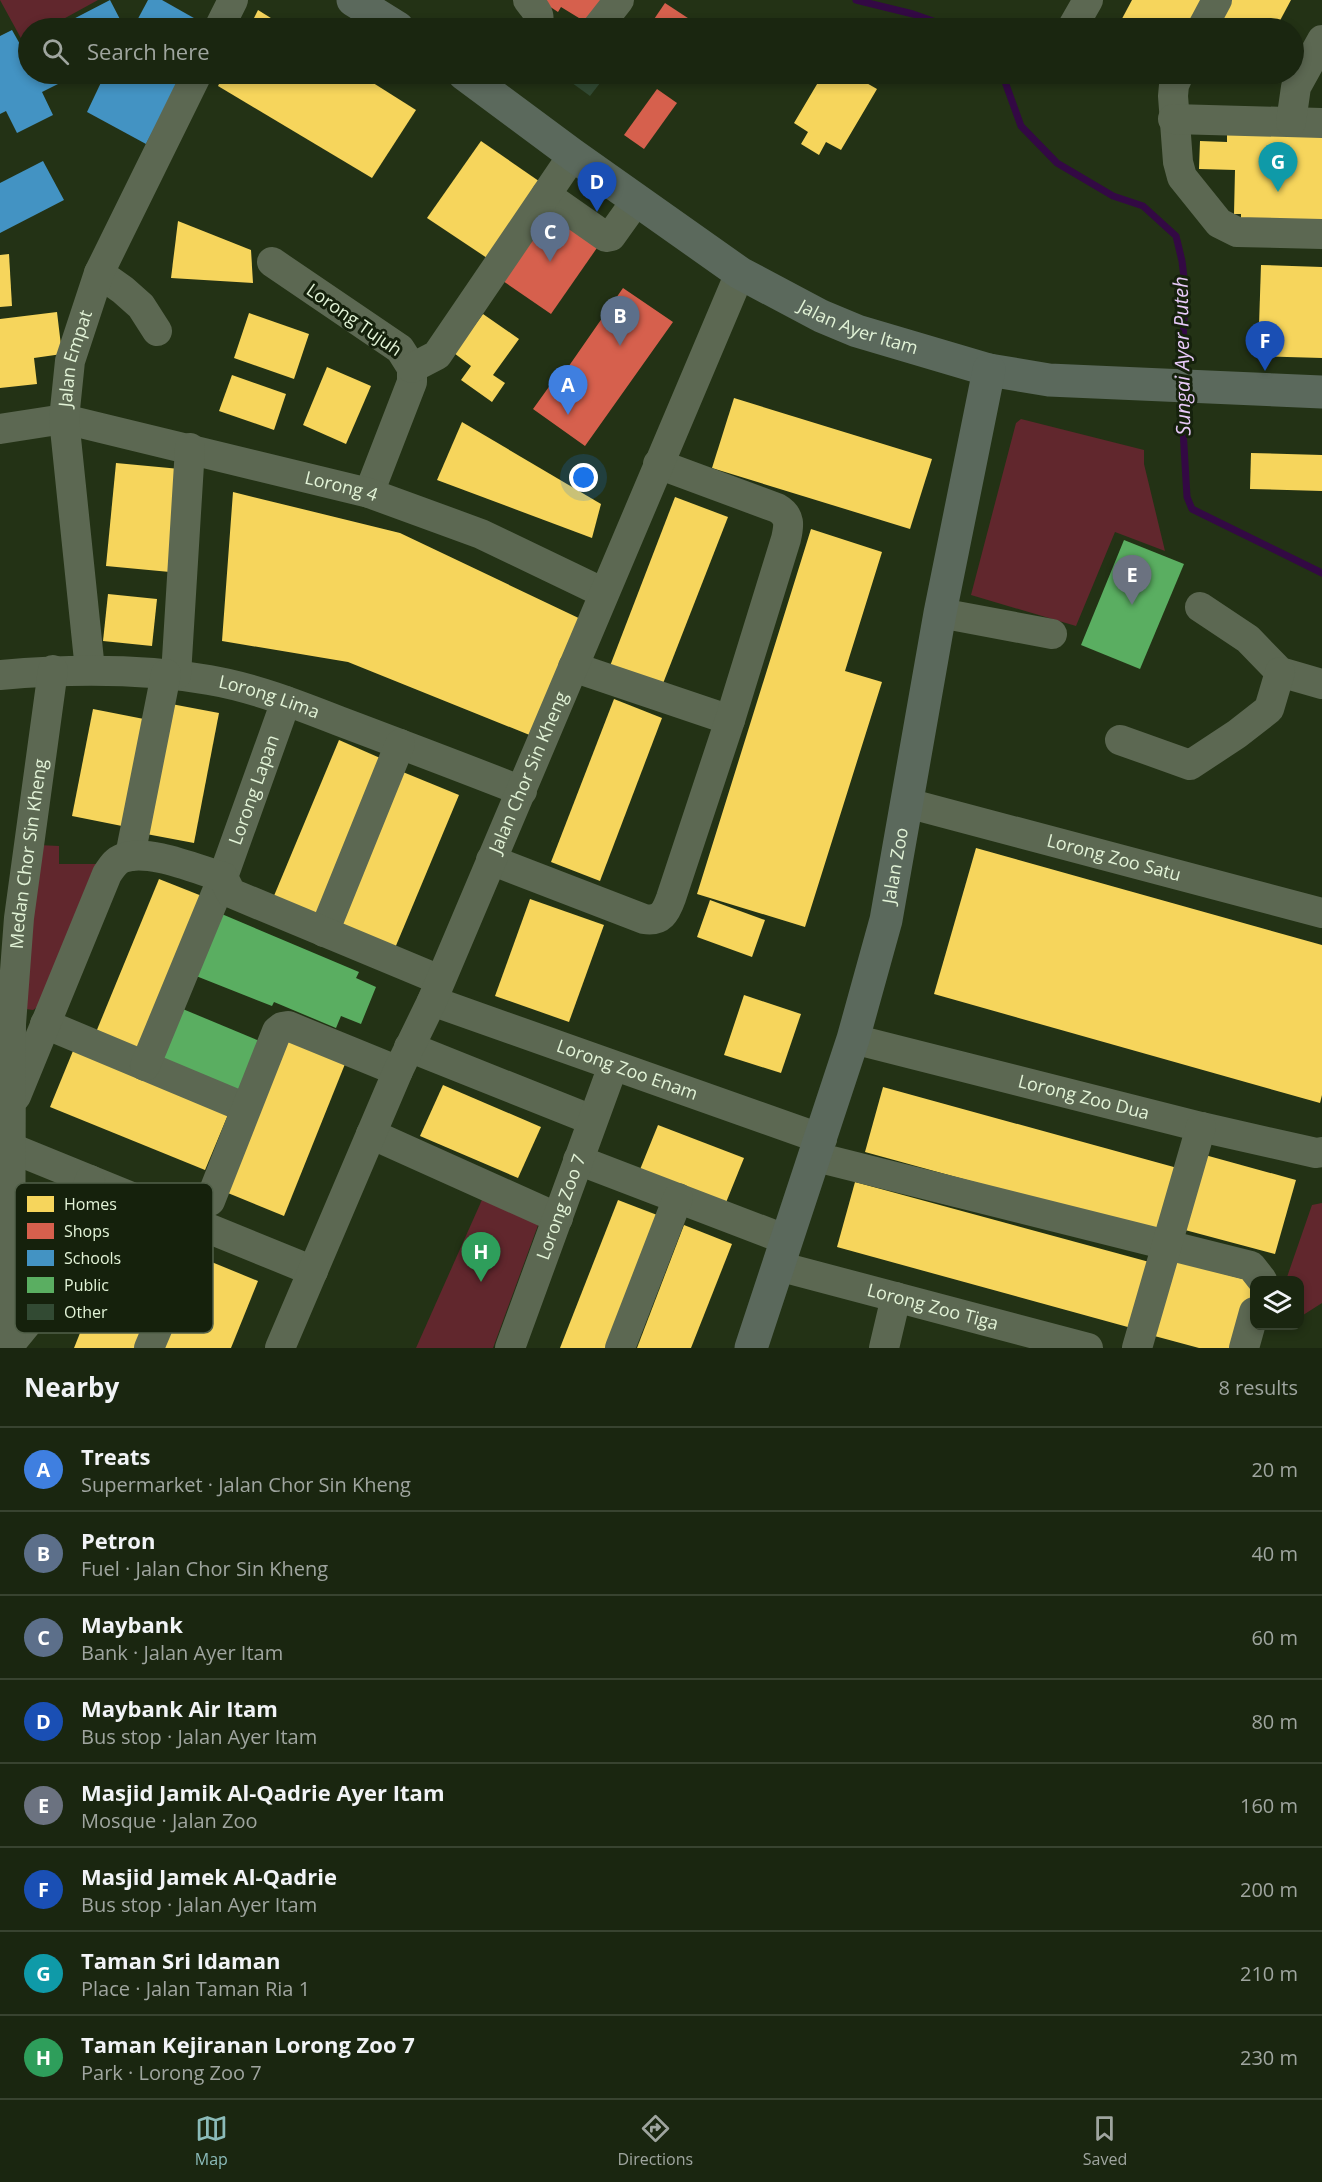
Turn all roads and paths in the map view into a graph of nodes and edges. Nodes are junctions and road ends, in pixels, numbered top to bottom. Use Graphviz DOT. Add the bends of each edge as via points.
graph roads {
  1 [pos="233,0"];
  2 [pos="353,0"];
  3 [pos="528,0"];
  4 [pos="619,0"];
  5 [pos="1088,0"];
  6 [pos="1217,0"];
  7 [pos="224,18"];
  8 [pos="382,18"];
  9 [pos="540,18"];
  10 [pos="605,18"];
  11 [pos="1078,18"];
  12 [pos="1207,18"];
  13 [pos="1322,40"];
  14 [pos="1304,75"];
  15 [pos="192,84"];
  16 [pos="489,84"];
  17 [pos="1175,84"];
  18 [pos="1299,84"];
  19 [pos="1173,119"];
  20 [pos="1291,122"];
  21 [pos="1322,123"];
  22 [pos="573,155"];
  23 [pos="546,195"];
  24 [pos="636,201"];
  25 [pos="1322,234"];
  26 [pos="272,262"];
  27 [pos="99,273"];
  28 [pos="740,273"];
  29 [pos="157,331"];
  30 [pos="412,368"];
  31 [pos="989,370"];
  32 [pos="1322,392"];
  33 [pos="64,419"];
  34 [pos="0,429"];
  35 [pos="190,448"];
  36 [pos="658,464"];
  37 [pos="369,493"];
  38 [pos="604,593"];
  39 [pos="1200,607"];
  40 [pos="940,614"];
  41 [pos="1052,634"];
  42 [pos="573,667"];
  43 [pos="53,670"];
  44 [pos="90,670"];
  45 [pos="1280,672"];
  46 [pos="0,675"];
  47 [pos="171,675"];
  48 [pos="1322,684"];
  49 [pos="286,701"];
  50 [pos="730,720"];
  51 [pos="1119,740"];
  52 [pos="400,744"];
  53 [pos="522,791"];
  54 [pos="907,803"];
  55 [pos="130,856"];
  56 [pos="491,860"];
  57 [pos="13,866"];
  58 [pos="223,878"];
  59 [pos="1322,913"];
  60 [pos="324,932"];
  61 [pos="436,991"];
  62 [pos="45,1024"];
  63 [pos="853,1039"];
  64 [pos="404,1059"];
  65 [pos="145,1066"];
  66 [pos="613,1066"];
  67 [pos="246,1108"];
  68 [pos="592,1120"];
  69 [pos="1201,1127"];
  70 [pos="8,1132"];
  71 [pos="371,1134"];
  72 [pos="819,1148"];
  73 [pos="1319,1153"];
  74 [pos="578,1160"];
  75 [pos="90,1180"];
  76 [pos="89,1183"];
  77 [pos="100,1183"];
  78 [pos="213,1193"];
  79 [pos="678,1198"];
  80 [pos="213,1217"];
  81 [pos="558,1218"];
  82 [pos="1168,1245"];
  83 [pos="782,1253"];
  84 [pos="313,1271"];
  85 [pos="1258,1276"];
  86 [pos="897,1297"];
  87 [pos="1250,1326"];
  88 [pos="18,1333"];
  89 [pos="155,1333"];
  90 [pos="7,1345"];
  91 [pos="149,1348"];
  92 [pos="280,1348"];
  93 [pos="510,1348"];
  94 [pos="620,1348"];
  95 [pos="752,1348"];
  96 [pos="884,1348"];
  97 [pos="1088,1348"];
  98 [pos="1137,1348"];
  99 [pos="1244,1348"];
  1 -- 7 [label="street"];
  2 -- 8 [label="main road"];
  3 -- 9 [label="street"];
  4 -- 10 [label="street"];
  5 -- 11 [label="street"];
  6 -- 12 [label="street"];
  13 -- 14 [label="street"];
  15 -- 27 [label="street, Jalan Empat"];
  16 -- 22 [label="main road, Jalan Ayer Itam"];
  17 -- 19 [label="street"];
  18 -- 20 [label="street"];
  19 -- 20 [label="street"];
  19 -- 25 [label="street" via="1182,177 1219,223 1237,232"];
  20 -- 21 [label="street"];
  22 -- 23 [label="street"];
  22 -- 24 [label="main road, Jalan Ayer Itam"];
  23 -- 24 [label="street" via="606,237 611,236"];
  23 -- 30 [label="street" via="437,355"];
  24 -- 28 [label="main road, Jalan Ayer Itam"];
  26 -- 30 [label="street, Lorong Tujuh" via="400,349"];
  27 -- 29 [label="street" via="141,306"];
  27 -- 33 [label="street, Jalan Empat" via="70,361"];
  28 -- 31 [label="main road, Jalan Ayer Itam" via="856,331"];
  28 -- 36 [label="street, Jalan Chor Sin Kheng"];
  30 -- 37 [label="street, Lorong Tujuh" via="412,382"];
  31 -- 32 [label="main road, Jalan Ayer Itam" via="1049,380"];
  31 -- 40 [label="main road, Jalan Zoo"];
  33 -- 34 [label="street"];
  33 -- 35 [label="street, Lorong 4"];
  33 -- 44 [label="street, Jalan Empat"];
  35 -- 37 [label="street, Lorong 4"];
  35 -- 47 [label="street"];
  36 -- 38 [label="street, Jalan Chor Sin Kheng"];
  36 -- 50 [label="street" via="777,508 789,523"];
  37 -- 38 [label="street, Lorong 4" via="481,534"];
  38 -- 42 [label="street, Jalan Chor Sin Kheng"];
  39 -- 45 [label="street" via="1248,639"];
  40 -- 41 [label="street"];
  40 -- 54 [label="main road, Jalan Zoo"];
  42 -- 50 [label="street"];
  42 -- 53 [label="street, Jalan Chor Sin Kheng"];
  43 -- 44 [label="street, Lorong Lima"];
  43 -- 46 [label="street, Lorong Lima"];
  43 -- 57 [label="street, Medan Chor Sin Kheng"];
  44 -- 47 [label="street, Lorong Lima"];
  45 -- 48 [label="street"];
  45 -- 51 [label="street" via="1269,709 1190,765"];
  47 -- 49 [label="street, Lorong Lima" via="212,680"];
  47 -- 55 [label="street"];
  49 -- 52 [label="street, Lorong Lima"];
  49 -- 58 [label="street, Lorong Lapan"];
  50 -- 56 [label="street" via="672,898 658,918 644,919"];
  52 -- 53 [label="street, Lorong Lima"];
  52 -- 60 [label="street"];
  53 -- 56 [label="street, Jalan Chor Sin Kheng"];
  54 -- 59 [label="street, Lorong Zoo Satu"];
  54 -- 63 [label="main road, Jalan Zoo" via="886,920"];
  55 -- 58 [label="street" via="163,858"];
  55 -- 62 [label="street, Medan Chor Sin Kheng" via="114,864 107,874"];
  56 -- 61 [label="street, Jalan Chor Sin Kheng"];
  57 -- 70 [label="street, Medan Chor Sin Kheng" via="19,918 10,1024"];
  58 -- 60 [label="street, Lorong Zoo Enam" via="231,893"];
  58 -- 65 [label="street, Lorong Lapan"];
  60 -- 61 [label="street, Lorong Zoo Enam"];
  61 -- 64 [label="street, Jalan Chor Sin Kheng"];
  61 -- 66 [label="street, Lorong Zoo Enam"];
  62 -- 65 [label="street"];
  62 -- 70 [label="street, Medan Chor Sin Kheng"];
  63 -- 69 [label="street, Lorong Zoo Dua"];
  63 -- 72 [label="main road, Jalan Zoo"];
  64 -- 67 [label="street" via="282,1027"];
  64 -- 68 [label="street"];
  64 -- 71 [label="street, Jalan Chor Sin Kheng"];
  65 -- 67 [label="street"];
  66 -- 68 [label="street, Lorong Zoo 7"];
  66 -- 72 [label="street, Lorong Zoo Enam"];
  67 -- 78 [label="street"];
  68 -- 74 [label="street, Lorong Zoo 7"];
  69 -- 73 [label="street, Lorong Zoo Dua"];
  69 -- 82 [label="street"];
  70 -- 75 [label="street"];
  70 -- 90 [label="street, Medan Chor Sin Kheng"];
  71 -- 81 [label="street"];
  71 -- 84 [label="street, Jalan Chor Sin Kheng"];
  72 -- 82 [label="street, Lorong Zoo Enam"];
  72 -- 83 [label="main road, Jalan Zoo"];
  74 -- 79 [label="street, Lorong Zoo Tiga"];
  74 -- 81 [label="street, Lorong Zoo 7"];
  75 -- 76 [label="street"];
  75 -- 77 [label="street"];
  79 -- 83 [label="street, Lorong Zoo Tiga"];
  79 -- 94 [label="street"];
  80 -- 84 [label="street"];
  81 -- 93 [label="street, Lorong Zoo 7"];
  82 -- 85 [label="street, Lorong Zoo Enam" via="1251,1266"];
  82 -- 98 [label="street"];
  83 -- 86 [label="street, Lorong Zoo Tiga"];
  83 -- 95 [label="main road, Jalan Zoo"];
  84 -- 92 [label="street, Jalan Chor Sin Kheng"];
  86 -- 96 [label="street"];
  86 -- 97 [label="street, Lorong Zoo Tiga"];
  87 -- 99 [label="street"];
  88 -- 90 [label="street"];
  89 -- 91 [label="street"];
}
